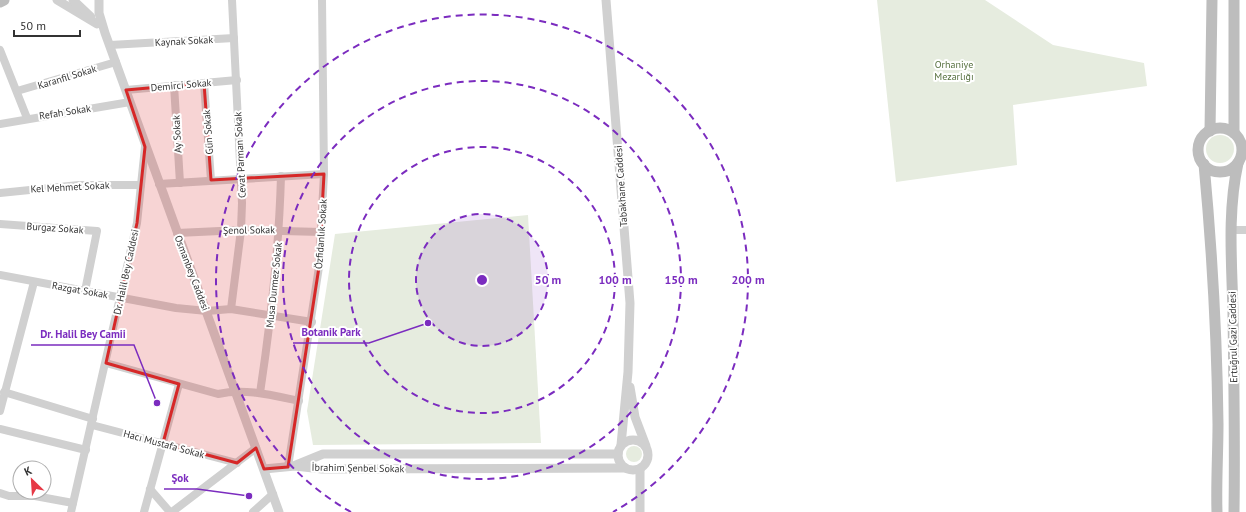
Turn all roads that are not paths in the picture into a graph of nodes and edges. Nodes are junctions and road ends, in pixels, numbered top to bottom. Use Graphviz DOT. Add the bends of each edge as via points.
graph roads {
  1 [pos="4,0"];
  2 [pos="57,0"];
  3 [pos="73,0"];
  4 [pos="99,0"];
  5 [pos="232,0"];
  6 [pos="322,0"];
  7 [pos="606,0"];
  8 [pos="1212,0"];
  9 [pos="1234,0"];
  10 [pos="0,2"];
  11 [pos="97,24"];
  12 [pos="105,33"];
  13 [pos="234,38"];
  14 [pos="110,45"];
  15 [pos="0,50"];
  16 [pos="116,62"];
  17 [pos="237,80"];
  18 [pos="204,83"];
  19 [pos="174,86"];
  20 [pos="126,90"];
  21 [pos="17,91"];
  22 [pos="130,102"];
  23 [pos="27,118"];
  24 [pos="0,124"];
  25 [pos="1210,131"];
  26 [pos="1234,133"];
  27 [pos="145,147"];
  28 [pos="1244,147"];
  29 [pos="1238,163"];
  30 [pos="1204,164"];
  31 [pos="324,174"];
  32 [pos="282,176"];
  33 [pos="242,178"];
  34 [pos="211,180"];
  35 [pos="180,183"];
  36 [pos="159,184"];
  37 [pos="141,185"];
  38 [pos="0,193"];
  39 [pos="0,224"];
  40 [pos="280,229"];
  41 [pos="241,230"];
  42 [pos="1231,230"];
  43 [pos="1246,230"];
  44 [pos="321,232"];
  45 [pos="177,233"];
  46 [pos="0,275"];
  47 [pos="34,282"];
  48 [pos="85,291"];
  49 [pos="121,297"];
  50 [pos="232,309"];
  51 [pos="207,311"];
  52 [pos="272,315"];
  53 [pos="312,322"];
  54 [pos="106,363"];
  55 [pos="628,372"];
  56 [pos="4,379"];
  57 [pos="179,384"];
  58 [pos="235,390"];
  59 [pos="4,392"];
  60 [pos="260,393"];
  61 [pos="299,401"];
  62 [pos="0,411"];
  63 [pos="92,422"];
  64 [pos="0,429"];
  65 [pos="163,443"];
  66 [pos="621,445"];
  67 [pos="256,448"];
  68 [pos="647,448"];
  69 [pos="86,450"];
  70 [pos="618,454"];
  71 [pos="450,455"];
  72 [pos="237,463"];
  73 [pos="292,466"];
  74 [pos="450,468"];
  75 [pos="625,468"];
  76 [pos="264,469"];
  77 [pos="640,469"];
  78 [pos="150,489"];
  79 [pos="0,493"];
  80 [pos="273,494"];
  81 [pos="73,503"];
  82 [pos="71,512"];
  83 [pos="144,512"];
  84 [pos="171,512"];
  85 [pos="253,512"];
  86 [pos="279,512"];
  87 [pos="640,512"];
  88 [pos="1216,512"];
  89 [pos="1234,512"];
  1 -- 10 [label="main road"];
  2 -- 11 [label="street"];
  3 -- 11 [label="street"];
  4 -- 12 [label="street" via="99,13"];
  5 -- 13 [label="street, Cevat Parman Sokak"];
  6 -- 31 [label="street, Özfidanlık Sokak"];
  7 -- 55 [label="street, Tabakhane Caddesi" via="630,303"];
  8 -- 25 [label="main road"];
  9 -- 26 [label="main road"];
  11 -- 12 [label="street"];
  12 -- 14 [label="street, Osmanbey Caddesi"];
  13 -- 14 [label="street, Kaynak Sokak"];
  13 -- 17 [label="street, Cevat Parman Sokak"];
  14 -- 16 [label="street, Osmanbey Caddesi"];
  15 -- 21 [label="street"];
  16 -- 20 [label="street, Osmanbey Caddesi"];
  16 -- 21 [label="street, Karanfil Sokak"];
  17 -- 18 [label="street, Demirci Sokak"];
  17 -- 33 [label="street, Cevat Parman Sokak"];
  18 -- 19 [label="street, Demirci Sokak"];
  18 -- 34 [label="street, Gün Sokak"];
  19 -- 20 [label="street, Demirci Sokak"];
  19 -- 35 [label="street, Ay Sokak"];
  20 -- 22 [label="street, Osmanbey Caddesi"];
  21 -- 23 [label="street"];
  22 -- 23 [label="street, Refah Sokak"];
  22 -- 27 [label="street, Osmanbey Caddesi"];
  23 -- 24 [label="street, Refah Sokak"];
  25 -- 26 [label="main road" via="1223,128"];
  25 -- 30 [label="main road" via="1199,146 1200,158"];
  26 -- 28 [label="main road"];
  27 -- 36 [label="street, Osmanbey Caddesi"];
  27 -- 37 [label="street, Dr. Halil Bey Caddesi"];
  28 -- 29 [label="main road"];
  29 -- 30 [label="main road" via="1221,172 1214,171"];
  29 -- 42 [label="main road, Ertuğrul Gazi Caddesi" via="1232,192"];
  30 -- 88 [label="main road, Ertuğrul Gazi Caddesi" via="1214,299 1218,424"];
  31 -- 32 [label="street"];
  31 -- 44 [label="street, Özfidanlık Sokak"];
  32 -- 33 [label="street"];
  32 -- 40 [label="street, Musa Durmez Sokak"];
  33 -- 34 [label="street"];
  33 -- 41 [label="street, Cevat Parman Sokak"];
  34 -- 35 [label="street"];
  35 -- 36 [label="street"];
  36 -- 45 [label="street, Osmanbey Caddesi"];
  37 -- 38 [label="street, Kel Mehmet Sokak" via="79,185"];
  37 -- 49 [label="street, Dr. Halil Bey Caddesi" via="137,223"];
  39 -- 48 [label="street, Burgaz Sokak" via="97,230"];
  40 -- 41 [label="street, Şenol Sokak"];
  40 -- 44 [label="street, Şenol Sokak"];
  40 -- 52 [label="street, Musa Durmez Sokak"];
  41 -- 45 [label="street, Şenol Sokak"];
  41 -- 50 [label="street, Cevat Parman Sokak"];
  42 -- 43 [label="street"];
  42 -- 89 [label="main road, Ertuğrul Gazi Caddesi"];
  44 -- 53 [label="street, Özfidanlık Sokak"];
  45 -- 51 [label="street, Osmanbey Caddesi"];
  46 -- 47 [label="street, Razgat Sokak"];
  47 -- 48 [label="street, Razgat Sokak"];
  47 -- 56 [label="street"];
  48 -- 49 [label="street, Razgat Sokak"];
  49 -- 51 [label="street, Razgat Sokak" via="176,308"];
  49 -- 54 [label="street, Dr. Halil Bey Caddesi"];
  50 -- 51 [label="street, Razgat Sokak"];
  50 -- 52 [label="street, Razgat Sokak"];
  51 -- 58 [label="street, Osmanbey Caddesi"];
  52 -- 53 [label="street, Razgat Sokak"];
  52 -- 60 [label="street, Musa Durmez Sokak"];
  53 -- 61 [label="street, Özfidanlık Sokak"];
  54 -- 57 [label="street"];
  54 -- 63 [label="street, Dr. Halil Bey Caddesi"];
  55 -- 66 [label="street"];
  55 -- 68 [label="street" via="635,416"];
  56 -- 59 [label="street"];
  57 -- 58 [label="street" via="218,394"];
  57 -- 65 [label="street"];
  58 -- 60 [label="street"];
  58 -- 67 [label="street, Osmanbey Caddesi"];
  59 -- 62 [label="street"];
  59 -- 63 [label="street, Hacı Mustafa Sokak"];
  60 -- 61 [label="street"];
  61 -- 73 [label="street, Özfidanlık Sokak"];
  63 -- 65 [label="street, Hacı Mustafa Sokak"];
  63 -- 69 [label="street, Dr. Halil Bey Caddesi"];
  64 -- 69 [label="street"];
  65 -- 72 [label="street, Hacı Mustafa Sokak"];
  65 -- 78 [label="street"];
  66 -- 68 [label="street" via="636,440"];
  66 -- 70 [label="street"];
  67 -- 72 [label="street"];
  67 -- 76 [label="street, Osmanbey Caddesi"];
  68 -- 77 [label="street" via="648,458"];
  69 -- 81 [label="street, Dr. Halil Bey Caddesi"];
  70 -- 71 [label="street, İbrahim Şenbel Sokak"];
  70 -- 75 [label="street"];
  71 -- 73 [label="street, İbrahim Şenbel Sokak" via="322,454"];
  71 -- 74 [label="street"];
  72 -- 84 [label="street"];
  73 -- 74 [label="street, İbrahim Şenbel Sokak" via="322,469"];
  73 -- 76 [label="street"];
  74 -- 75 [label="street, İbrahim Şenbel Sokak"];
  75 -- 77 [label="street"];
  76 -- 80 [label="street, Osmanbey Caddesi"];
  77 -- 87 [label="street"];
  78 -- 83 [label="street"];
  78 -- 84 [label="street"];
  79 -- 81 [label="street"];
  80 -- 85 [label="street"];
  80 -- 86 [label="street, Osmanbey Caddesi"];
  81 -- 82 [label="street, Dr. Halil Bey Caddesi"];
}
